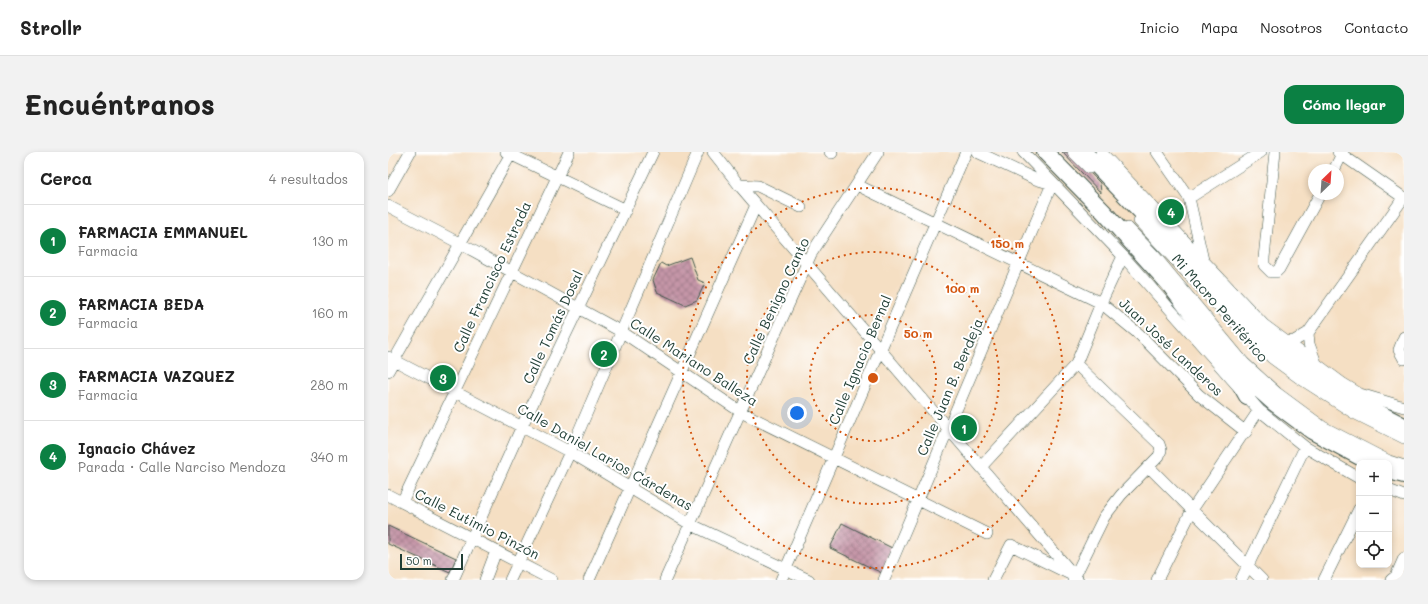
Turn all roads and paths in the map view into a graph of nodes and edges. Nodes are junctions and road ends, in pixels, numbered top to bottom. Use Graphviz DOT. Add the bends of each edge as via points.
graph roads {
  1 [pos="410,152"];
  2 [pos="569,152"];
  3 [pos="654,152"];
  4 [pos="698,152"];
  5 [pos="713,152"];
  6 [pos="878,152"];
  7 [pos="966,152"];
  8 [pos="978,152"];
  9 [pos="1023,152"];
  10 [pos="1045,152"];
  11 [pos="1056,152"];
  12 [pos="1073,152"];
  13 [pos="1084,152"];
  14 [pos="1101,152"];
  15 [pos="1157,152"];
  16 [pos="1261,152"];
  17 [pos="1275,152"];
  18 [pos="509,153"];
  19 [pos="1341,153"];
  20 [pos="1336,164"];
  21 [pos="556,176"];
  22 [pos="1052,184"];
  23 [pos="739,185"];
  24 [pos="857,185"];
  25 [pos="388,191"];
  26 [pos="1189,198"];
  27 [pos="1404,198"];
  28 [pos="1317,200"];
  29 [pos="756,205"];
  30 [pos="388,206"];
  31 [pos="801,207"];
  32 [pos="626,210"];
  33 [pos="936,223"];
  34 [pos="460,243"];
  35 [pos="1123,256"];
  36 [pos="1203,261"];
  37 [pos="807,263"];
  38 [pos="1019,263"];
  39 [pos="511,271"];
  40 [pos="1101,303"];
  41 [pos="578,308"];
  42 [pos="622,332"];
  43 [pos="1308,333"];
  44 [pos="1404,337"];
  45 [pos="1286,342"];
  46 [pos="1201,344"];
  47 [pos="880,349"];
  48 [pos="391,358"];
  49 [pos="1225,358"];
  50 [pos="1404,359"];
  51 [pos="1316,363"];
  52 [pos="1076,364"];
  53 [pos="388,371"];
  54 [pos="681,373"];
  55 [pos="454,391"];
  56 [pos="1247,396"];
  57 [pos="1404,407"];
  58 [pos="1259,410"];
  59 [pos="742,412"];
  60 [pos="522,426"];
  61 [pos="1404,426"];
  62 [pos="948,429"];
  63 [pos="1246,432"];
  64 [pos="1404,438"];
  65 [pos="1305,447"];
  66 [pos="570,452"];
  67 [pos="834,458"];
  68 [pos="1365,460"];
  69 [pos="1404,466"];
  70 [pos="981,467"];
  71 [pos="1149,467"];
  72 [pos="1392,472"];
  73 [pos="1404,475"];
  74 [pos="1356,476"];
  75 [pos="630,488"];
  76 [pos="1392,491"];
  77 [pos="388,494"];
  78 [pos="1404,496"];
  79 [pos="918,500"];
  80 [pos="402,502"];
  81 [pos="1192,510"];
  82 [pos="1356,514"];
  83 [pos="690,524"];
  84 [pos="987,534"];
  85 [pos="472,538"];
  86 [pos="496,551"];
  87 [pos="1404,558"];
  88 [pos="519,563"];
  89 [pos="1248,566"];
  90 [pos="786,569"];
  91 [pos="1075,579"];
  92 [pos="453,580"];
  93 [pos="485,580"];
  94 [pos="510,580"];
  95 [pos="552,580"];
  96 [pos="590,580"];
  97 [pos="665,580"];
  98 [pos="781,580"];
  99 [pos="808,580"];
  100 [pos="884,580"];
  101 [pos="993,580"];
  102 [pos="1157,580"];
  103 [pos="1241,580"];
  104 [pos="1262,580"];
  105 [pos="1324,580"];
  106 [pos="1391,580"];
  1 -- 25 [label="street"];
  2 -- 21 [label="street, Calle Francisco Estrada"];
  3 -- 32 [label="street, Calle Tomás Dosal"];
  4 -- 42 [label="street"];
  5 -- 23 [label="street"];
  6 -- 24 [label="street, Calle Benigno Canto"];
  7 -- 33 [label="street, Calle Ignacio Bernal"];
  8 -- 22 [label="street" via="1035,179"];
  9 -- 22 [label="street"];
  10 -- 49 [label="highway" via="1168,284"];
  11 -- 69 [label="street, Mi Macro Periférico" via="1154,255 1244,362 1277,393 1322,427"];
  12 -- 64 [label="street, Mi Macro Periférico" via="1215,303 1272,358 1298,378 1354,413"];
  13 -- 61 [label="highway" via="1256,332 1329,387"];
  14 -- 36 [label="street"];
  15 -- 26 [label="street"];
  16 -- 26 [label="street"];
  17 -- 28 [label="street" via="1264,258 1264,265 1271,272 1279,269"];
  18 -- 21 [label="street"];
  18 -- 34 [label="street"];
  19 -- 20 [label="street"];
  19 -- 27 [label="street"];
  21 -- 32 [label="street"];
  21 -- 39 [label="street, Calle Francisco Estrada"];
  22 -- 35 [label="street"];
  22 -- 38 [label="street, Calle Juan B. Berdeja"];
  23 -- 29 [label="street"];
  23 -- 31 [label="street" via="758,186"];
  24 -- 33 [label="street, Juan José Landeros"];
  24 -- 37 [label="street, Calle Benigno Canto"];
  26 -- 36 [label="street"];
  27 -- 43 [label="street"];
  29 -- 37 [label="street"];
  29 -- 54 [label="street"];
  30 -- 34 [label="street, Calle Mariano Balleza"];
  32 -- 41 [label="street, Calle Tomás Dosal"];
  33 -- 38 [label="street, Juan José Landeros"];
  33 -- 47 [label="street, Calle Ignacio Bernal"];
  34 -- 39 [label="street, Calle Mariano Balleza"];
  34 -- 48 [label="street"];
  35 -- 40 [label="street"];
  35 -- 46 [label="street"];
  36 -- 45 [label="street" via="1264,325"];
  37 -- 47 [label="street"];
  37 -- 59 [label="street, Calle Benigno Canto"];
  38 -- 40 [label="street, Juan José Landeros"];
  38 -- 62 [label="street, Calle Juan B. Berdeja"];
  39 -- 41 [label="street, Calle Mariano Balleza"];
  39 -- 55 [label="street, Calle Francisco Estrada"];
  40 -- 52 [label="street"];
  40 -- 63 [label="street, Juan José Landeros" via="1140,335 1199,395"];
  41 -- 42 [label="street, Calle Mariano Balleza"];
  41 -- 60 [label="street, Calle Tomás Dosal"];
  42 -- 54 [label="street, Calle Mariano Balleza"];
  42 -- 66 [label="street"];
  43 -- 45 [label="street" via="1294,341"];
  43 -- 51 [label="street"];
  44 -- 50 [label="street" via="1399,350"];
  45 -- 51 [label="street"];
  46 -- 49 [label="highway"];
  46 -- 56 [label="street"];
  47 -- 62 [label="street"];
  47 -- 67 [label="street, Calle Ignacio Bernal"];
  48 -- 53 [label="street"];
  48 -- 55 [label="street, Calle Daniel Larios Cárdenas"];
  49 -- 56 [label="highway"];
  49 -- 68 [label="highway" via="1273,402 1312,431"];
  51 -- 57 [label="street" via="1360,394"];
  52 -- 70 [label="street"];
  52 -- 71 [label="street" via="1160,444 1159,456"];
  54 -- 59 [label="street, Calle Mariano Balleza"];
  54 -- 75 [label="street"];
  55 -- 60 [label="street, Calle Daniel Larios Cárdenas"];
  55 -- 80 [label="street, Calle Francisco Estrada"];
  56 -- 58 [label="street"];
  58 -- 63 [label="street"];
  58 -- 65 [label="street"];
  59 -- 67 [label="street, Calle Mariano Balleza"];
  59 -- 83 [label="street, Calle Benigno Canto"];
  60 -- 66 [label="street, Calle Daniel Larios Cárdenas"];
  60 -- 85 [label="street, Calle Tomás Dosal"];
  62 -- 70 [label="street"];
  62 -- 79 [label="street, Calle Juan B. Berdeja"];
  63 -- 81 [label="street"];
  65 -- 74 [label="street"];
  65 -- 89 [label="street"];
  66 -- 75 [label="street, Calle Daniel Larios Cárdenas"];
  66 -- 88 [label="street"];
  67 -- 79 [label="street, Calle Mariano Balleza"];
  67 -- 90 [label="street, Calle Ignacio Bernal"];
  70 -- 91 [label="street"];
  71 -- 81 [label="street"];
  71 -- 91 [label="street" via="1121,495 1104,517"];
  72 -- 73 [label="highway"];
  75 -- 83 [label="street, Calle Daniel Larios Cárdenas"];
  75 -- 96 [label="street"];
  76 -- 78 [label="street"];
  77 -- 80 [label="street, Calle Eutimio Pinzón"];
  79 -- 84 [label="street, Calle Mariano Balleza"];
  79 -- 100 [label="street, Calle Juan B. Berdeja"];
  80 -- 85 [label="street, Calle Eutimio Pinzón"];
  81 -- 89 [label="street"];
  81 -- 102 [label="street"];
  82 -- 105 [label="street"];
  83 -- 90 [label="street, Calle Daniel Larios Cárdenas"];
  83 -- 97 [label="street, Calle Benigno Canto"];
  85 -- 86 [label="street, Calle Eutimio Pinzón"];
  85 -- 92 [label="street, Calle Tomás Dosal"];
  86 -- 88 [label="street, Calle Eutimio Pinzón"];
  86 -- 93 [label="street"];
  87 -- 106 [label="street" via="1396,576"];
  88 -- 94 [label="street"];
  88 -- 95 [label="street, Calle Eutimio Pinzón"];
  89 -- 103 [label="street"];
  89 -- 104 [label="street"];
  90 -- 98 [label="street, Calle Ignacio Bernal"];
  90 -- 99 [label="street, Calle Daniel Larios Cárdenas"];
  91 -- 101 [label="street" via="1011,545"];
}
